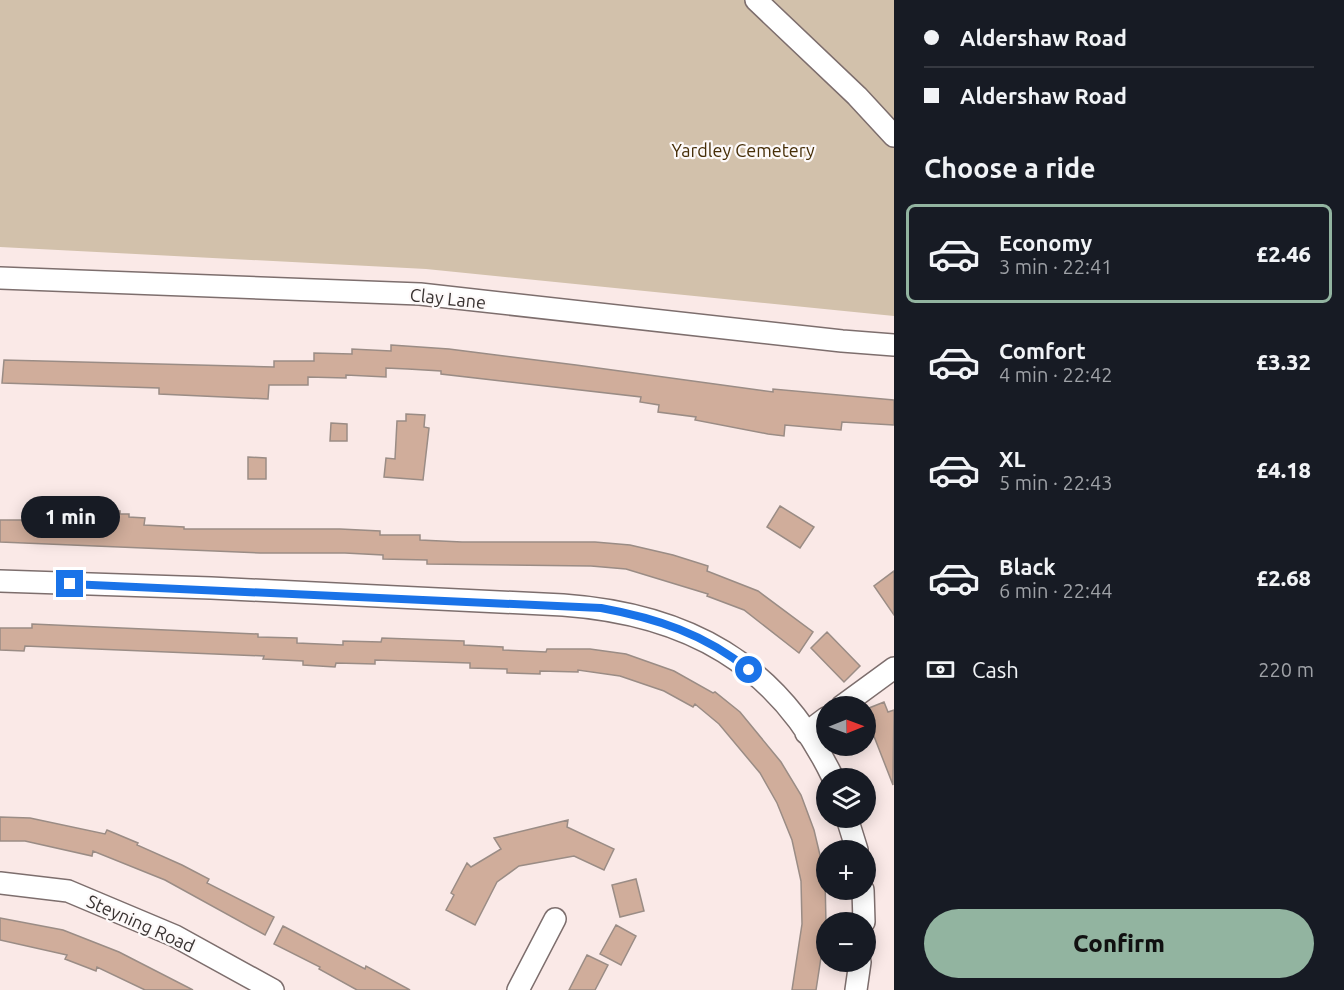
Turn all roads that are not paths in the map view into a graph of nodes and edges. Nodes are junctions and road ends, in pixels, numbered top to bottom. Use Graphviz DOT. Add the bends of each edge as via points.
graph roads {
  1 [pos="756,0"];
  2 [pos="894,136"];
  3 [pos="0,278"];
  4 [pos="894,345"];
  5 [pos="0,581"];
  6 [pos="894,668"];
  7 [pos="856,696"];
  8 [pos="816,726"];
  9 [pos="806,733"];
  10 [pos="828,768"];
  11 [pos="0,883"];
  12 [pos="555,919"];
  13 [pos="859,972"];
  14 [pos="273,990"];
  15 [pos="518,990"];
  16 [pos="856,990"];
  1 -- 2 [label="street"];
  3 -- 4 [label="street, Clay Lane" via="420,294"];
  5 -- 9 [label="street" via="601,608 665,623 715,645 760,680"];
  6 -- 7 [label="street"];
  8 -- 9 [label="street"];
  9 -- 10 [label="street"];
  11 -- 14 [label="street, Steyning Road" via="68,891 174,936"];
  12 -- 15 [label="street"];
  13 -- 16 [label="street"];
}
